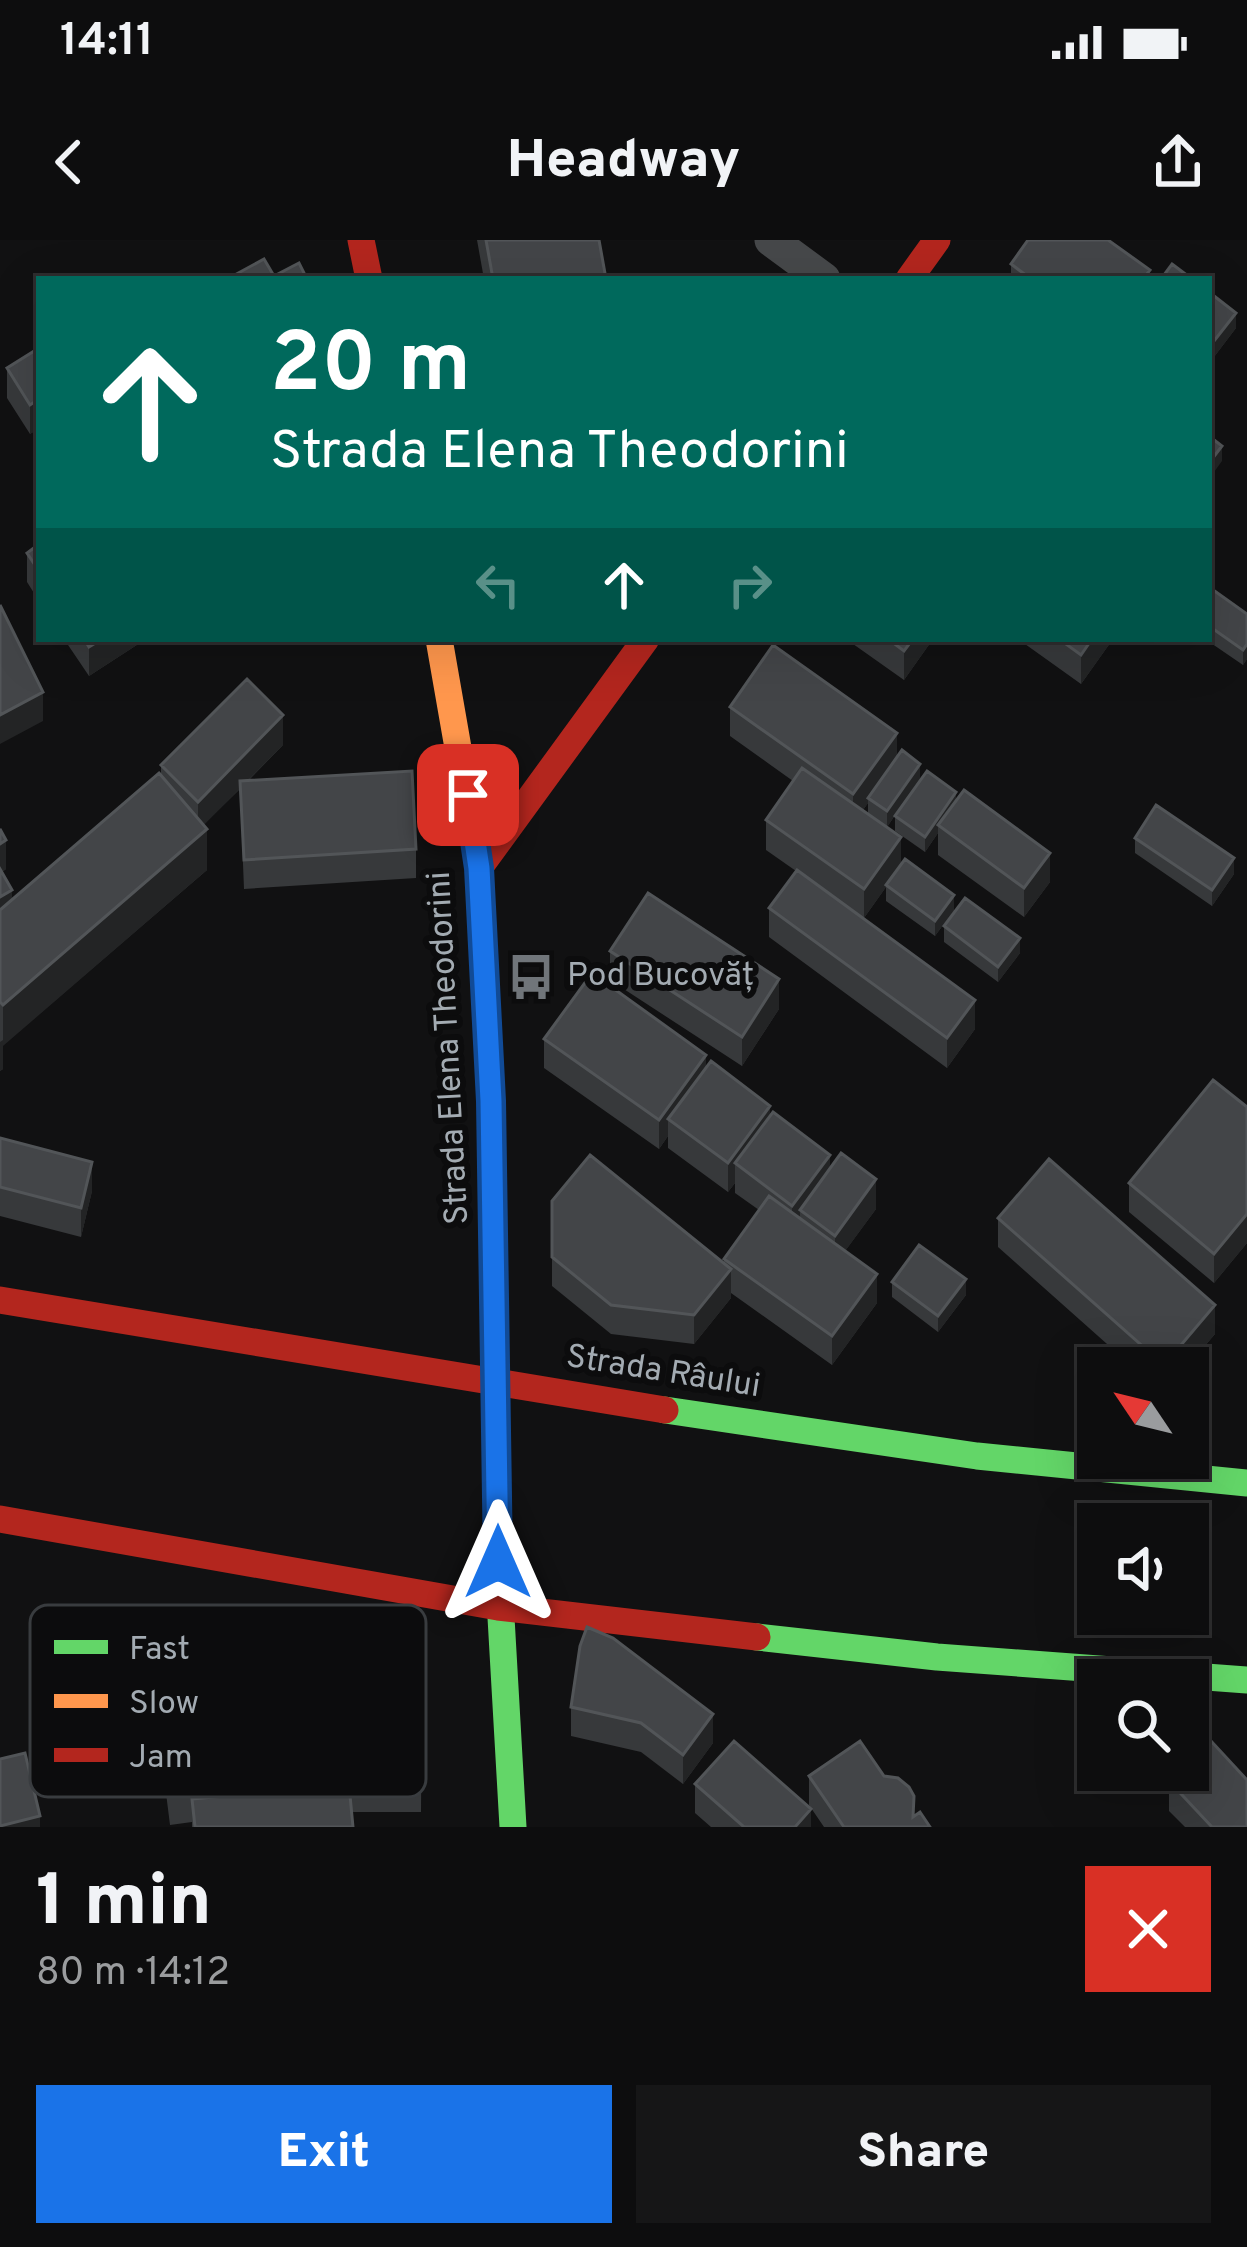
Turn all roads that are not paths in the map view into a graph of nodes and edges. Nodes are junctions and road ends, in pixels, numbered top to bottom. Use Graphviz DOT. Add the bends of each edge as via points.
graph roads {
  1 [pos="361,240"];
  2 [pos="771,240"];
  3 [pos="938,240"];
  4 [pos="368,276"];
  5 [pos="820,276"];
  6 [pos="911,276"];
  7 [pos="441,642"];
  8 [pos="644,642"];
  9 [pos="479,868"];
  10 [pos="0,1300"];
  11 [pos="498,1384"];
  12 [pos="1247,1483"];
  13 [pos="0,1520"];
  14 [pos="498,1606"];
  15 [pos="1247,1680"];
  16 [pos="513,1827"];
  1 -- 4 [label="main road"];
  2 -- 5 [label="lane"];
  3 -- 6 [label="main road"];
  7 -- 9 [label="main road, Strada Elena Theodorini"];
  8 -- 9 [label="main road"];
  9 -- 11 [label="main road, Strada Elena Theodorini"];
  10 -- 11 [label="main road, Strada Râului"];
  11 -- 12 [label="main road, Strada Râului" via="942,1452"];
  11 -- 14 [label="main road, Strada Elena Theodorini"];
  13 -- 14 [label="main road"];
  14 -- 15 [label="main road" via="937,1657"];
  14 -- 16 [label="main road, Strada Elena Theodorini"];
}
